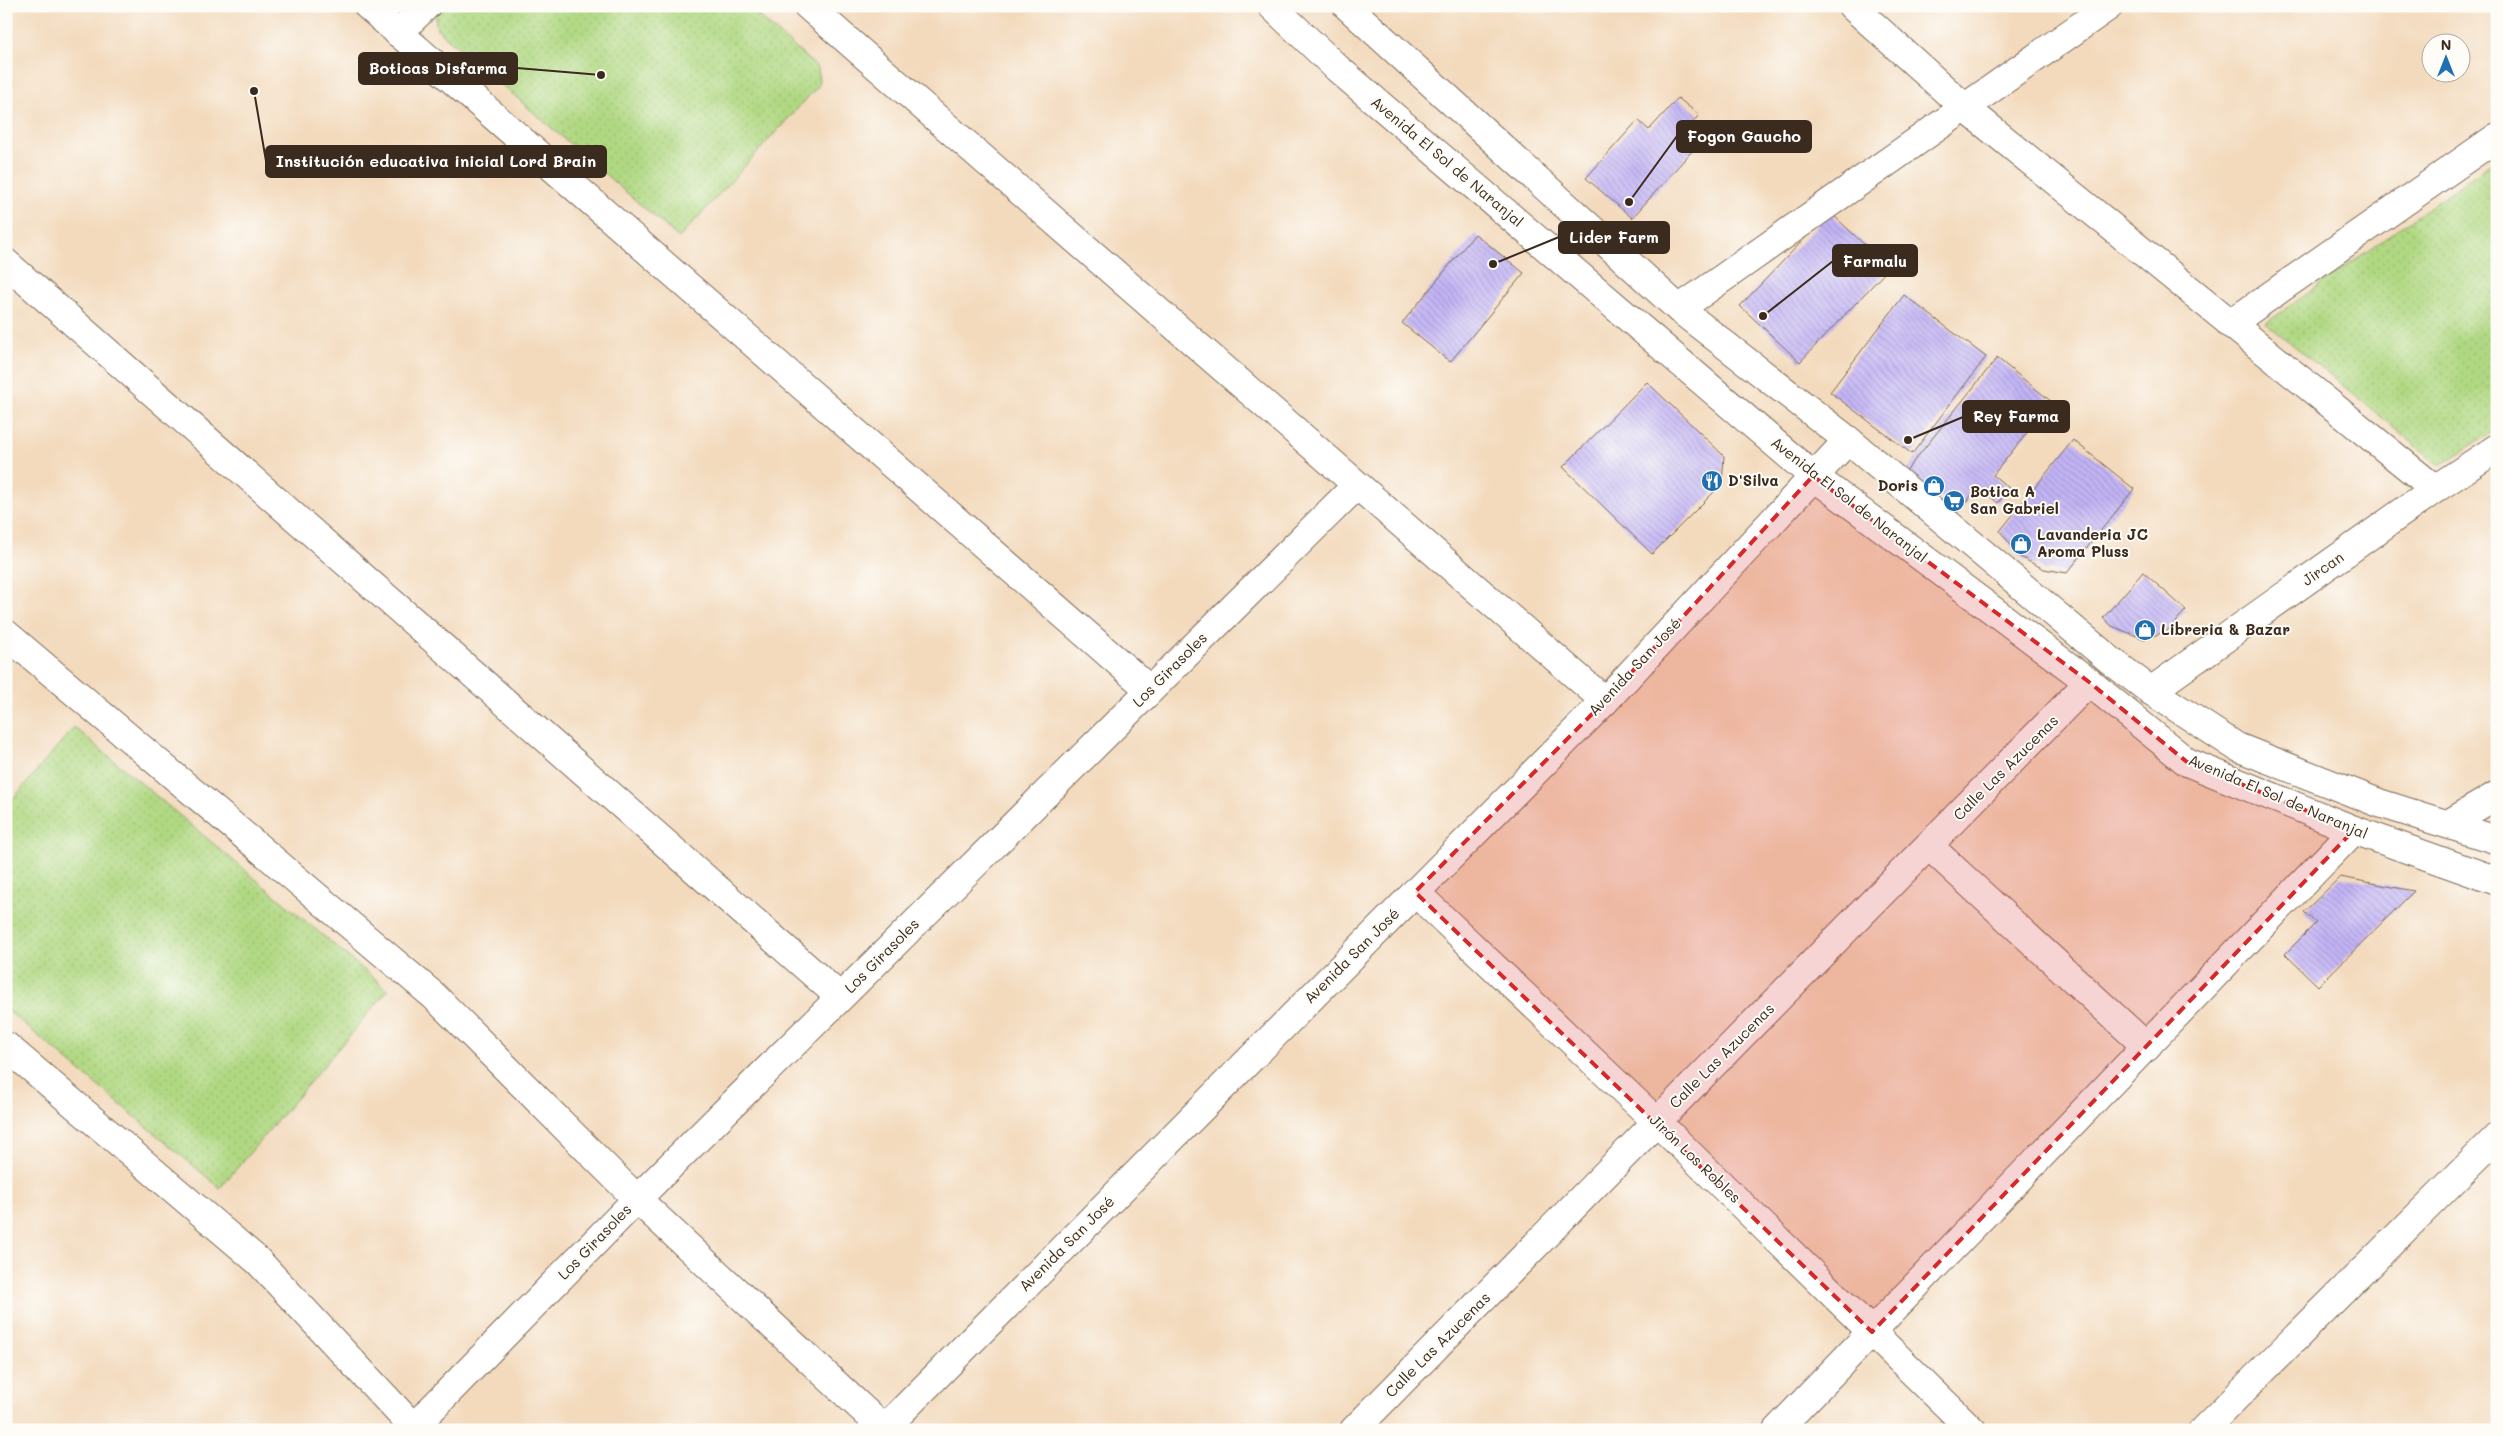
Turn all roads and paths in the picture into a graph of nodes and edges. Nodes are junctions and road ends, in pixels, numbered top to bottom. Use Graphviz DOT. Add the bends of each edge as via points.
graph roads {
  1 [pos="368,6"];
  2 [pos="426,6"];
  3 [pos="808,6"];
  4 [pos="1272,6"];
  5 [pos="1347,6"];
  6 [pos="1852,6"];
  7 [pos="2109,6"];
  8 [pos="398,33"];
  9 [pos="1964,107"];
  10 [pos="2497,137"];
  11 [pos="6,263"];
  12 [pos="1679,309"];
  13 [pos="2230,324"];
  14 [pos="1848,440"];
  15 [pos="2497,448"];
  16 [pos="1813,476"];
  17 [pos="1357,485"];
  18 [pos="2435,489"];
  19 [pos="6,634"];
  20 [pos="2089,682"];
  21 [pos="1150,690"];
  22 [pos="2151,691"];
  23 [pos="1604,701"];
  24 [pos="2497,795"];
  25 [pos="2448,824"];
  26 [pos="2354,830"];
  27 [pos="2497,840"];
  28 [pos="1929,846"];
  29 [pos="2497,881"];
  30 [pos="1416,892"];
  31 [pos="840,997"];
  32 [pos="6,1046"];
  33 [pos="2147,1047"];
  34 [pos="1657,1122"];
  35 [pos="2497,1137"];
  36 [pos="637,1199"];
  37 [pos="1872,1332"];
  38 [pos="412,1428"];
  39 [pos="884,1430"];
  40 [pos="1354,1430"];
  41 [pos="1777,1430"];
  42 [pos="1972,1430"];
  43 [pos="2203,1430"];
  1 -- 8 [label="street"];
  2 -- 8 [label="street"];
  3 -- 17 [label="street"];
  4 -- 16 [label="street, Avenida El Sol de Naranjal" via="1337,68"];
  5 -- 12 [label="street, Avenida El Sol de Naranjal"];
  6 -- 9 [label="street"];
  7 -- 9 [label="street"];
  8 -- 21 [label="street"];
  9 -- 12 [label="street"];
  9 -- 13 [label="street"];
  10 -- 13 [label="street"];
  11 -- 31 [label="street"];
  12 -- 14 [label="street, Avenida El Sol de Naranjal"];
  13 -- 18 [label="street"];
  14 -- 16 [label="street, Avenida San José"];
  14 -- 22 [label="street, Avenida El Sol de Naranjal"];
  15 -- 18 [label="street, Jircan"];
  16 -- 20 [label="street, Avenida El Sol de Naranjal"];
  16 -- 23 [label="street, Avenida San José"];
  17 -- 21 [label="street, Los Girasoles"];
  17 -- 23 [label="street"];
  18 -- 22 [label="street, Jircan"];
  19 -- 36 [label="street" via="434,996"];
  20 -- 26 [label="street, Avenida El Sol de Naranjal" via="2188,762"];
  20 -- 28 [label="street, Calle Las Azucenas"];
  21 -- 31 [label="street, Los Girasoles"];
  22 -- 25 [label="street, Avenida El Sol de Naranjal" via="2237,747 2378,803"];
  23 -- 30 [label="street, Avenida San José"];
  24 -- 25 [label="street"];
  25 -- 27 [label="street, Avenida El Sol de Naranjal"];
  26 -- 29 [label="street, Avenida El Sol de Naranjal"];
  26 -- 33 [label="street"];
  28 -- 33 [label="street"];
  28 -- 34 [label="street, Calle Las Azucenas"];
  30 -- 34 [label="street, Jirón Los Robles"];
  30 -- 39 [label="street, Avenida San José"];
  31 -- 36 [label="street, Los Girasoles"];
  32 -- 38 [label="street" via="258,1261"];
  33 -- 37 [label="street"];
  34 -- 37 [label="street, Jirón Los Robles"];
  34 -- 40 [label="street, Calle Las Azucenas"];
  35 -- 43 [label="street"];
  36 -- 38 [label="street, Los Girasoles"];
  36 -- 39 [label="street"];
  37 -- 41 [label="street"];
  37 -- 42 [label="street, Jirón Los Robles"];
}
